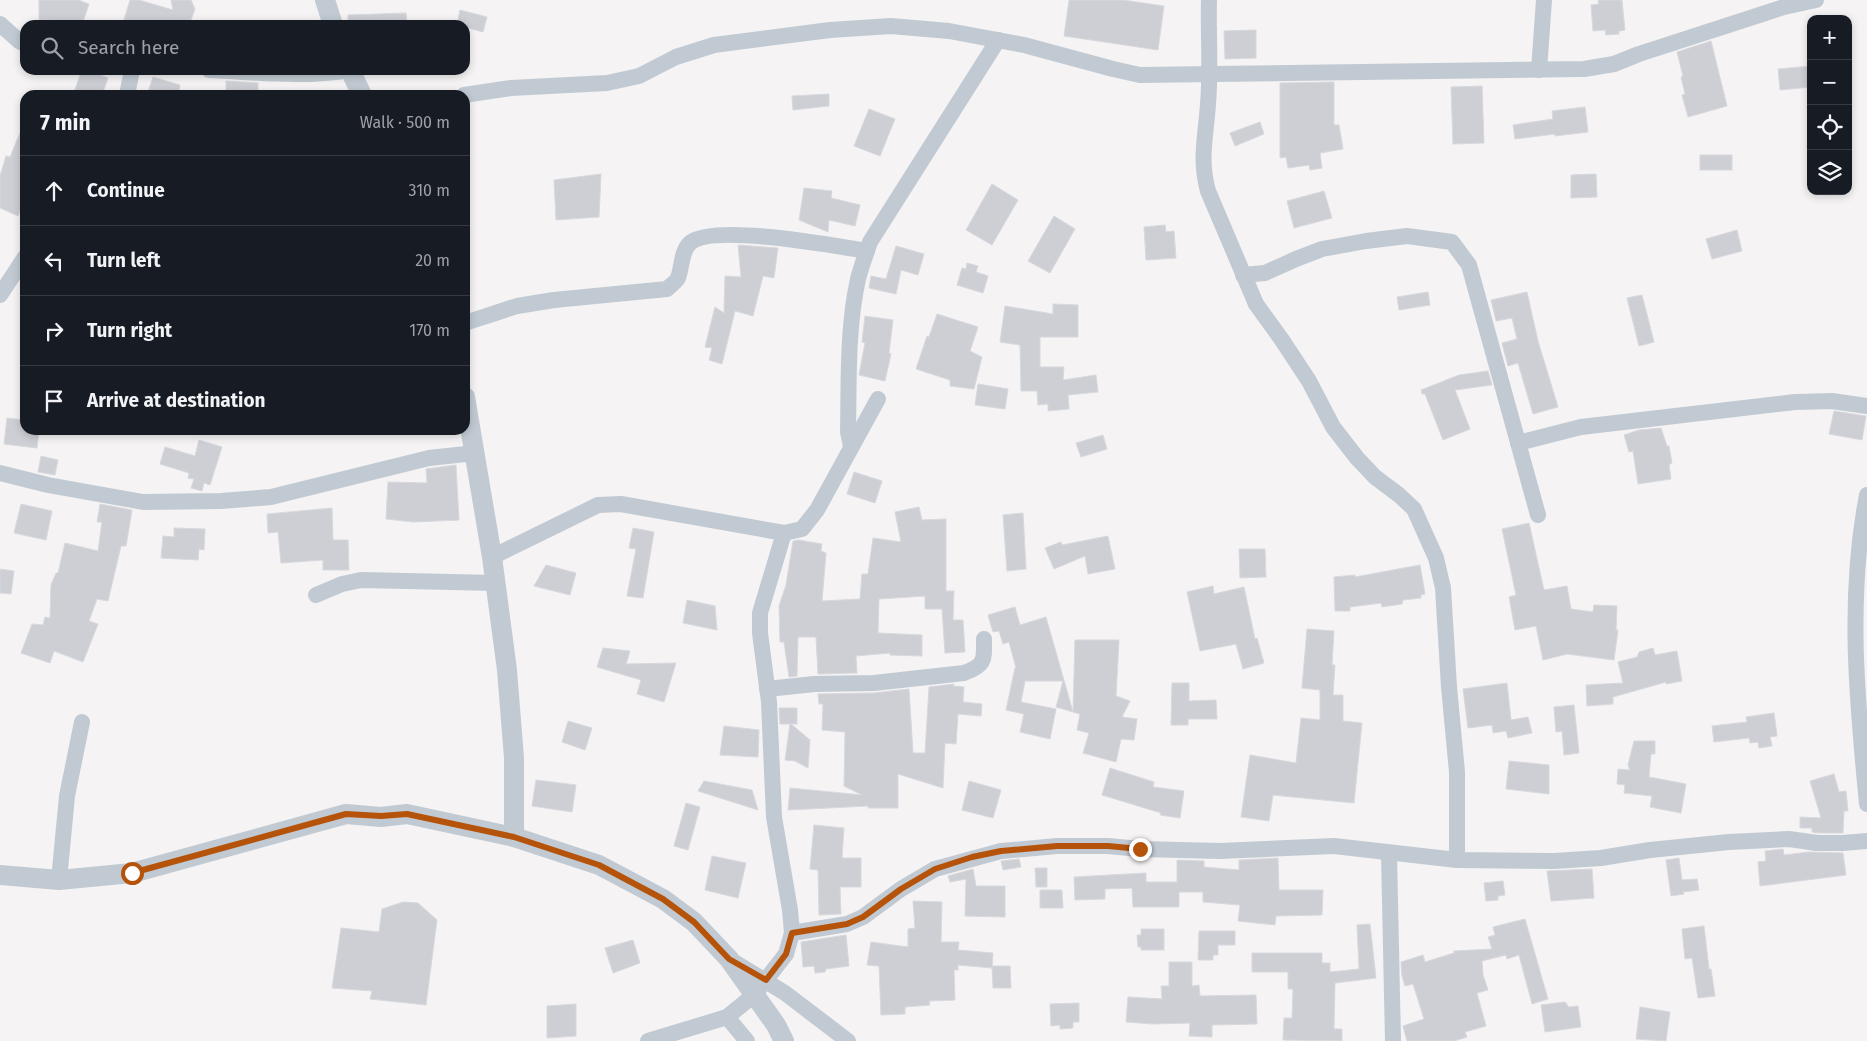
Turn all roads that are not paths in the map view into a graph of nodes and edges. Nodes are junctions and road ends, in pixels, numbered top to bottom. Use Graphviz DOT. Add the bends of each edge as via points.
graph roads {
  1 [pos="325,0"];
  2 [pos="1208,0"];
  3 [pos="1544,0"];
  4 [pos="1816,0"];
  5 [pos="331,20"];
  6 [pos="0,24"];
  7 [pos="998,40"];
  8 [pos="20,42"];
  9 [pos="1539,70"];
  10 [pos="1208,73"];
  11 [pos="131,75"];
  12 [pos="352,75"];
  13 [pos="128,90"];
  14 [pos="360,90"];
  15 [pos="470,94"];
  16 [pos="867,251"];
  17 [pos="20,265"];
  18 [pos="1243,275"];
  19 [pos="0,295"];
  20 [pos="470,322"];
  21 [pos="878,399"];
  22 [pos="1867,406"];
  23 [pos="470,425"];
  24 [pos="1518,443"];
  25 [pos="851,446"];
  26 [pos="475,453"];
  27 [pos="0,473"];
  28 [pos="1867,495"];
  29 [pos="1538,515"];
  30 [pos="784,533"];
  31 [pos="492,557"];
  32 [pos="496,583"];
  33 [pos="316,595"];
  34 [pos="984,639"];
  35 [pos="767,689"];
  36 [pos="82,722"];
  37 [pos="1867,804"];
  38 [pos="514,837"];
  39 [pos="1867,841"];
  40 [pos="1389,854"];
  41 [pos="1457,860"];
  42 [pos="0,875"];
  43 [pos="59,880"];
  44 [pos="792,933"];
  45 [pos="760,988"];
  46 [pos="727,1017"];
  47 [pos="648,1041"];
  48 [pos="747,1041"];
  49 [pos="784,1041"];
  50 [pos="848,1041"];
  51 [pos="1393,1041"];
  1 -- 5 [label="street"];
  2 -- 10 [label="street"];
  3 -- 9 [label="street"];
  4 -- 9 [label="street" via="1784,7 1614,64 1584,69"];
  6 -- 8 [label="street"];
  7 -- 10 [label="street" via="1140,75"];
  7 -- 15 [label="street" via="949,31 891,26 830,30 714,45 676,57 640,76 607,83 511,88"];
  7 -- 16 [label="street"];
  9 -- 10 [label="street"];
  10 -- 18 [label="street" via="1203,175"];
  11 -- 13 [label="street"];
  12 -- 14 [label="street"];
  16 -- 20 [label="street" via="757,235 704,236 690,243 677,280 667,289 517,306"];
  16 -- 25 [label="street" via="858,279 850,342 848,432"];
  17 -- 19 [label="street"];
  18 -- 24 [label="street" via="1265,274 1322,249 1366,241 1407,236 1452,242 1469,265"];
  18 -- 41 [label="street" via="1256,304 1309,381 1333,427 1374,477 1414,509 1436,558 1443,588 1457,772"];
  21 -- 25 [label="street"];
  22 -- 24 [label="street" via="1832,400 1795,402 1581,427"];
  23 -- 26 [label="street"];
  24 -- 29 [label="street"];
  25 -- 30 [label="street" via="817,510 802,529"];
  26 -- 27 [label="street" via="428,458 271,497 221,501 144,502"];
  26 -- 31 [label="street"];
  28 -- 37 [label="street" via="1855,581 1854,640"];
  30 -- 31 [label="street" via="622,504 598,505"];
  30 -- 35 [label="street" via="760,613"];
  31 -- 32 [label="street"];
  32 -- 33 [label="street" via="361,580"];
  32 -- 38 [label="street" via="514,758"];
  34 -- 35 [label="street" via="984,658 978,668 964,673 874,683"];
  35 -- 44 [label="street" via="774,817"];
  36 -- 43 [label="street" via="67,796"];
  38 -- 43 [label="street" via="407,814 346,814 132,873"];
  38 -- 45 [label="street" via="599,865 663,899 694,922"];
  39 -- 41 [label="street" via="1843,844 1789,839 1729,842 1554,861"];
  40 -- 41 [label="street"];
  40 -- 44 [label="street" via="1334,846 1220,851 1057,846 1001,851 935,869 863,917 847,924"];
  40 -- 51 [label="street"];
  42 -- 43 [label="street"];
  44 -- 45 [label="street" via="786,954"];
  45 -- 46 [label="street"];
  45 -- 49 [label="street"];
  45 -- 50 [label="street"];
  46 -- 47 [label="street"];
  46 -- 48 [label="street"];
}
